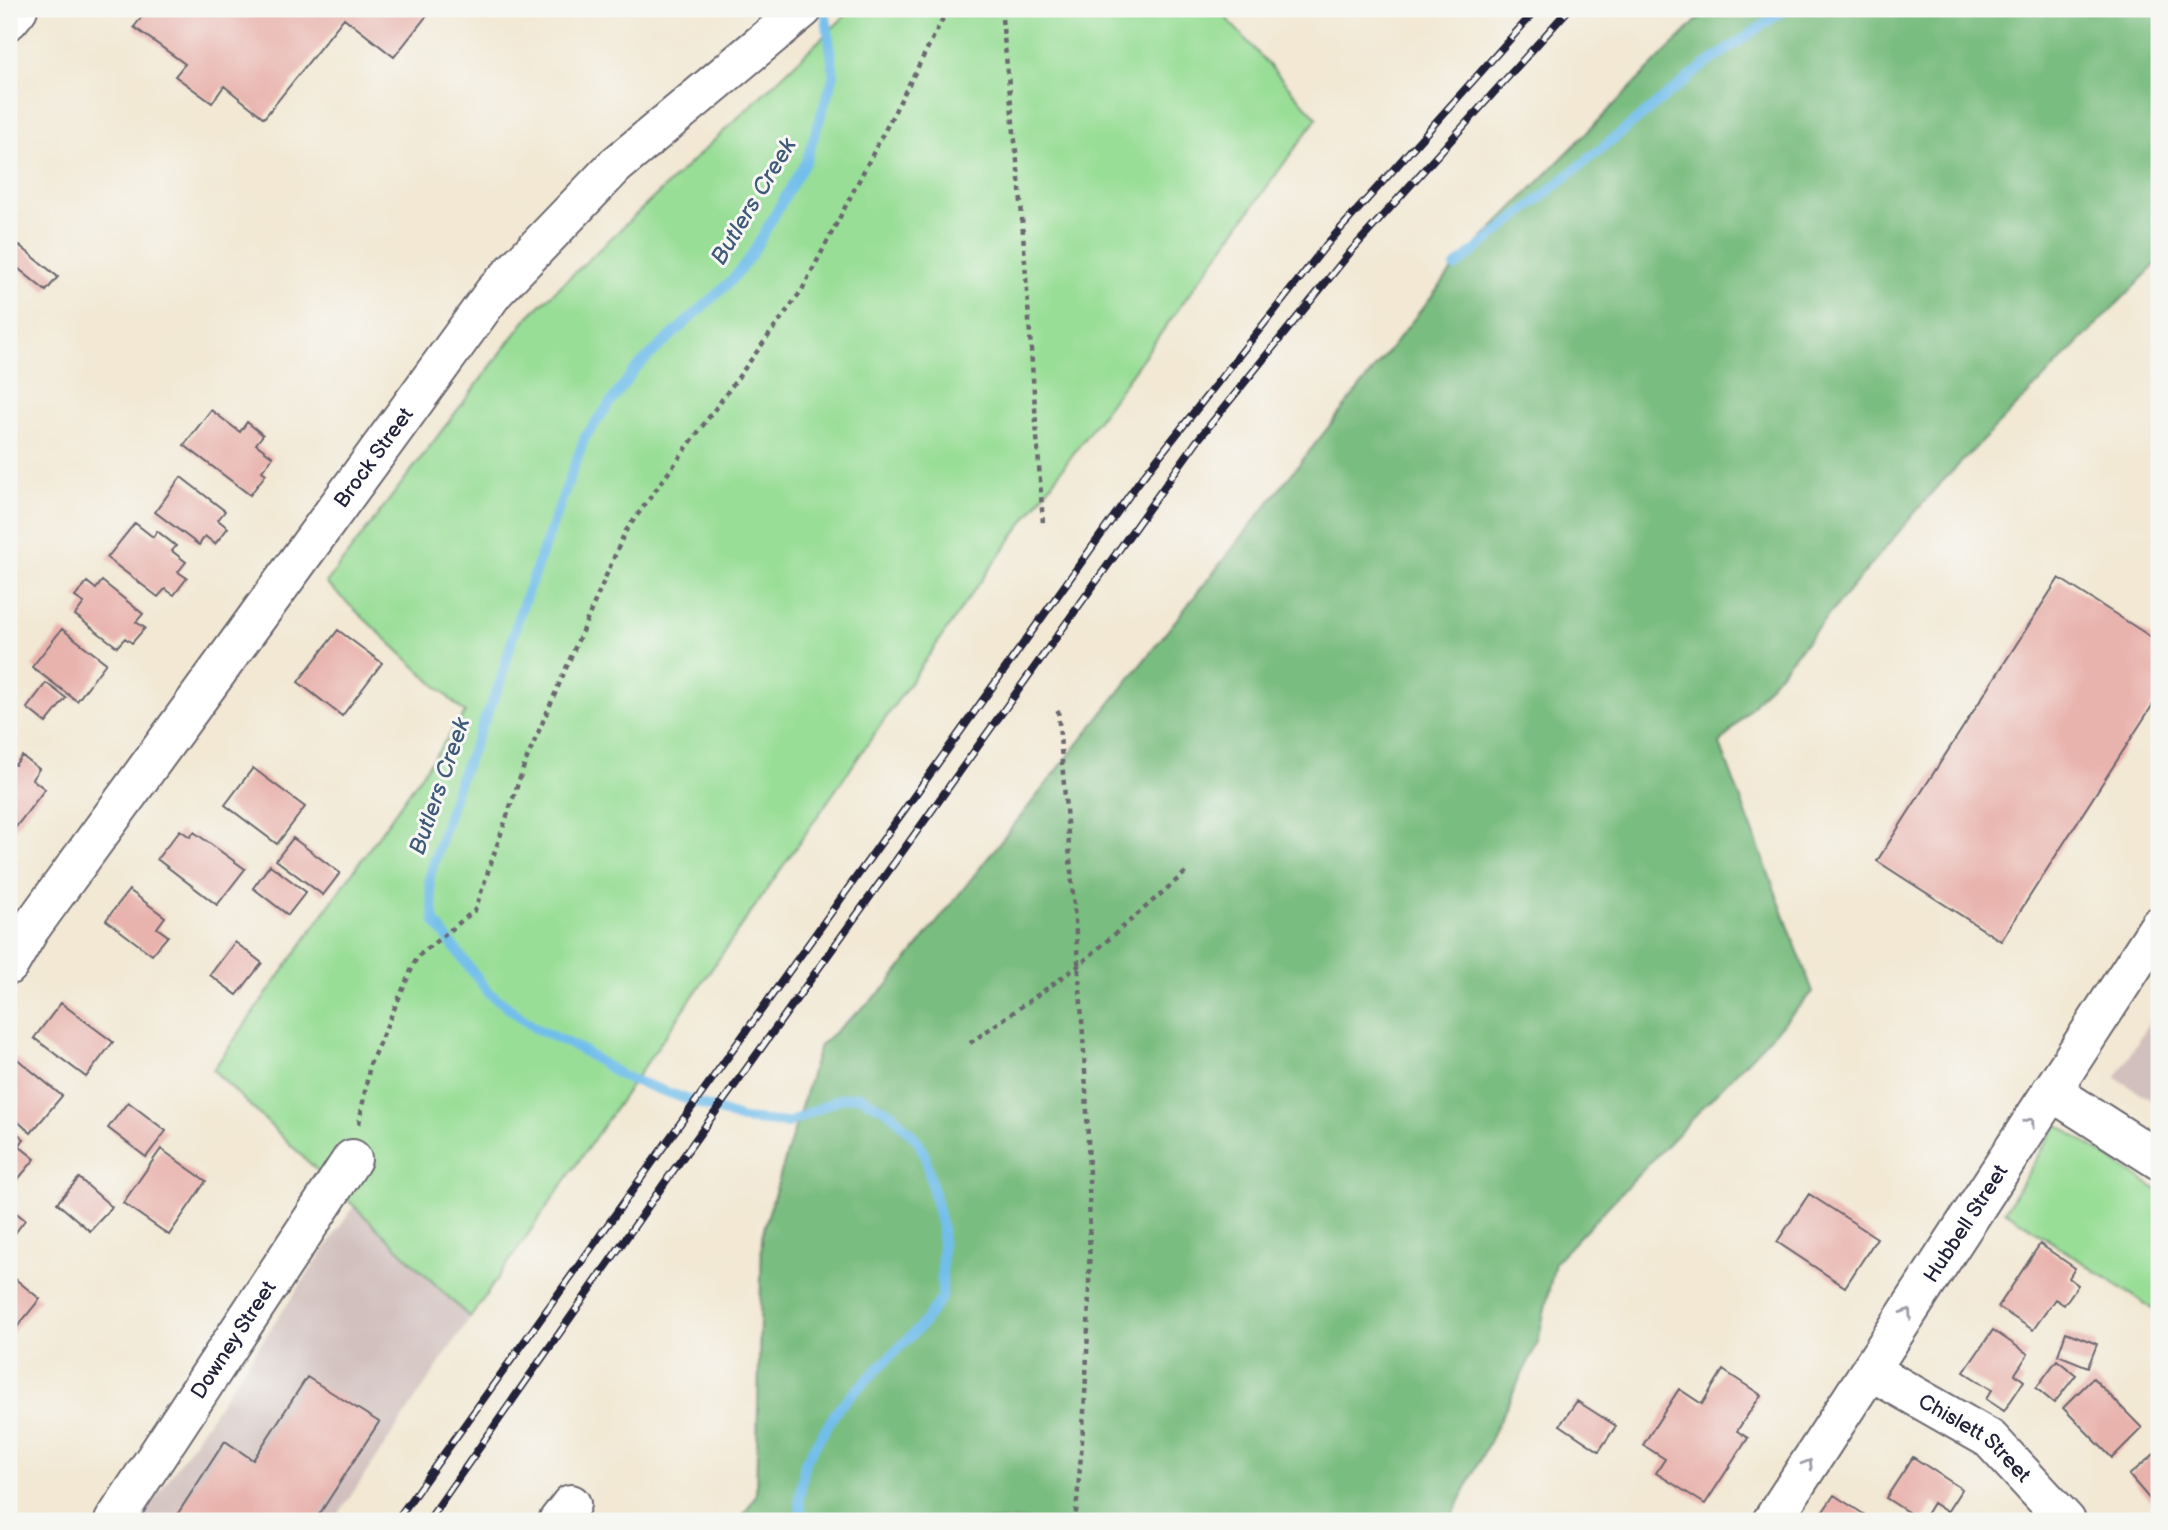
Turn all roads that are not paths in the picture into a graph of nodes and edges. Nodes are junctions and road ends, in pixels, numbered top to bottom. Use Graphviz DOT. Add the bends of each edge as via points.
graph roads {
  1 [pos="18,9"];
  2 [pos="791,17"];
  3 [pos="9,20"];
  4 [pos="20,920"];
  5 [pos="2159,926"];
  6 [pos="9,965"];
  7 [pos="2051,1091"];
  8 [pos="352,1159"];
  9 [pos="2159,1160"];
  10 [pos="1871,1371"];
  11 [pos="114,1521"];
  12 [pos="1772,1521"];
  13 [pos="2066,1521"];
  1 -- 3 [label="street"];
  2 -- 4 [label="street, Brock Street" via="615,166 494,292"];
  4 -- 6 [label="street, Brock Street"];
  5 -- 7 [label="street, Hubbell Street"];
  7 -- 9 [label="street"];
  10 -- 7 [label="street, Hubbell Street, one-way"];
  8 -- 11 [label="street, Downey Street"];
  12 -- 10 [label="street, Hubbell Street, one-way"];
  10 -- 13 [label="street, Chislett Street" via="1990,1439"];
}
